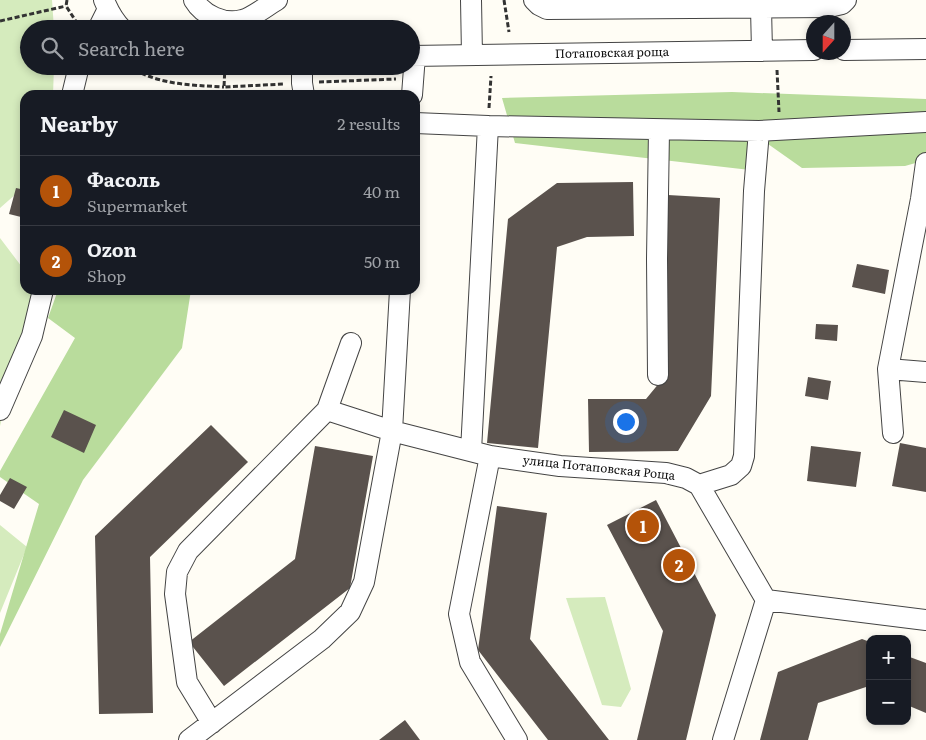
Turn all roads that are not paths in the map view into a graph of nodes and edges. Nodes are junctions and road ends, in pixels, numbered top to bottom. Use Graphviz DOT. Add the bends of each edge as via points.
graph roads {
  1 [pos="194,0"];
  2 [pos="277,0"];
  3 [pos="471,0"];
  4 [pos="534,0"];
  5 [pos="846,0"];
  6 [pos="106,5"];
  7 [pos="761,8"];
  8 [pos="101,20"];
  9 [pos="115,20"];
  10 [pos="228,20"];
  11 [pos="244,20"];
  12 [pos="926,49"];
  13 [pos="806,50"];
  14 [pos="851,50"];
  15 [pos="762,51"];
  16 [pos="472,55"];
  17 [pos="420,56"];
  18 [pos="77,75"];
  19 [pos="302,75"];
  20 [pos="413,75"];
  21 [pos="73,90"];
  22 [pos="303,90"];
  23 [pos="412,90"];
  24 [pos="926,122"];
  25 [pos="420,123"];
  26 [pos="488,126"];
  27 [pos="659,130"];
  28 [pos="759,131"];
  29 [pos="926,164"];
  30 [pos="923,199"];
  31 [pos="40,295"];
  32 [pos="41,295"];
  33 [pos="400,295"];
  34 [pos="351,343"];
  35 [pos="888,369"];
  36 [pos="926,372"];
  37 [pos="658,375"];
  38 [pos="0,395"];
  39 [pos="0,410"];
  40 [pos="327,410"];
  41 [pos="392,431"];
  42 [pos="893,433"];
  43 [pos="480,453"];
  44 [pos="699,485"];
  45 [pos="766,600"];
  46 [pos="926,620"];
  47 [pos="212,723"];
  48 [pos="190,740"];
  49 [pos="517,740"];
  50 [pos="723,740"];
  1 -- 10 [label="street" via="206,13"];
  2 -- 11 [label="street"];
  3 -- 16 [label="street"];
  4 -- 7 [label="street" via="547,9"];
  5 -- 7 [label="street" via="829,7"];
  6 -- 8 [label="street"];
  6 -- 9 [label="street"];
  7 -- 15 [label="street"];
  12 -- 14 [label="street"];
  13 -- 15 [label="street, Потаповская роща"];
  15 -- 16 [label="street, Потаповская роща"];
  16 -- 17 [label="street, Потаповская роща"];
  18 -- 21 [label="street"];
  19 -- 22 [label="street"];
  20 -- 23 [label="street"];
  24 -- 28 [label="street"];
  25 -- 26 [label="street"];
  26 -- 27 [label="street"];
  26 -- 43 [label="street"];
  27 -- 28 [label="street"];
  27 -- 37 [label="street"];
  28 -- 44 [label="street" via="744,456 741,466 731,475"];
  29 -- 30 [label="street"];
  30 -- 35 [label="street"];
  31 -- 38 [label="street"];
  32 -- 39 [label="street" via="32,336"];
  33 -- 41 [label="street"];
  34 -- 40 [label="street"];
  35 -- 36 [label="street"];
  35 -- 42 [label="street"];
  40 -- 41 [label="street, улица Потаповская Роща"];
  40 -- 47 [label="street" via="188,551 177,572 175,594 187,682"];
  41 -- 43 [label="street, улица Потаповская Роща"];
  41 -- 47 [label="street" via="364,582 350,612 322,640"];
  43 -- 44 [label="street, улица Потаповская Роща" via="560,466 666,473"];
  43 -- 49 [label="street" via="459,614 470,662"];
  44 -- 45 [label="street"];
  45 -- 46 [label="street"];
  45 -- 50 [label="street"];
  47 -- 48 [label="street"];
}
